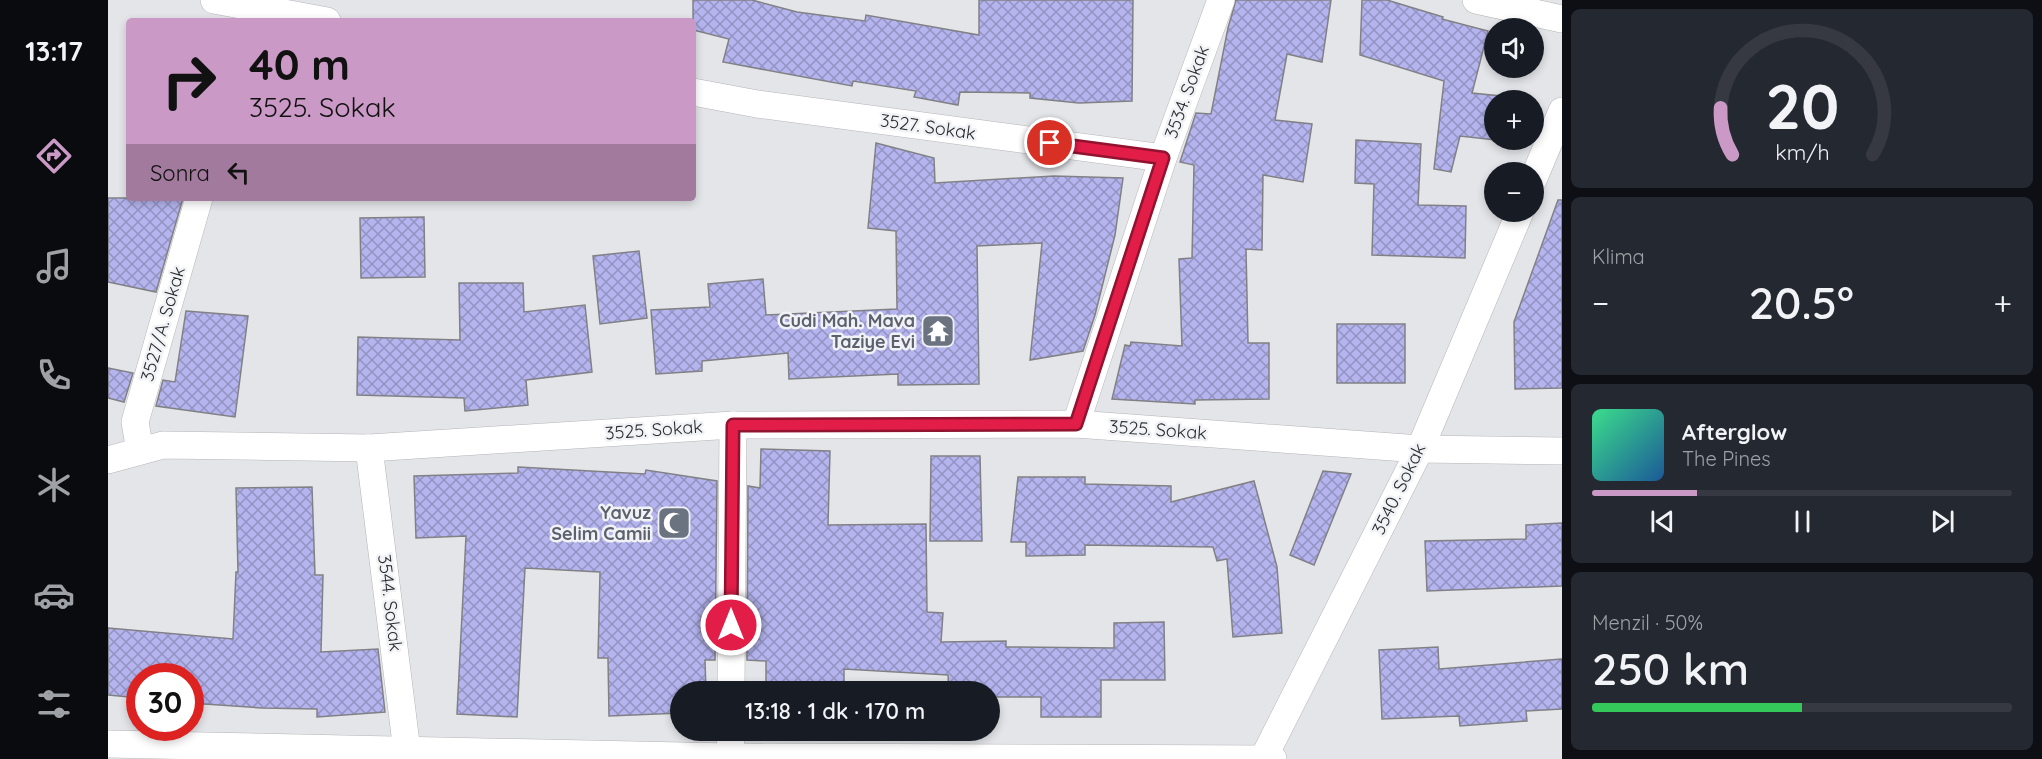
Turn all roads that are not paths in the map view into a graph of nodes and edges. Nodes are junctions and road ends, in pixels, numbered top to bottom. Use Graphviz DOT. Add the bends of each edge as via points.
graph roads {
  1 [pos="214,0"];
  2 [pos="1221,0"];
  3 [pos="1479,0"];
  4 [pos="251,14"];
  5 [pos="294,18"];
  6 [pos="1562,19"];
  7 [pos="696,93"];
  8 [pos="1562,111"];
  9 [pos="1163,158"];
  10 [pos="1541,162"];
  11 [pos="198,201"];
  12 [pos="1516,222"];
  13 [pos="1076,424"];
  14 [pos="733,425"];
  15 [pos="369,448"];
  16 [pos="1420,449"];
  17 [pos="140,451"];
  18 [pos="1562,451"];
  19 [pos="108,460"];
  20 [pos="731,681"];
  21 [pos="108,744"];
  22 [pos="730,749"];
  23 [pos="408,754"];
  24 [pos="1263,759"];
  25 [pos="1273,759"];
  1 -- 4 [label="street"];
  2 -- 9 [label="street, 3534. Sokak"];
  3 -- 6 [label="street"];
  4 -- 5 [label="street"];
  7 -- 9 [label="street, 3527. Sokak" via="769,106"];
  8 -- 10 [label="street"];
  9 -- 13 [label="street, 3534. Sokak"];
  11 -- 17 [label="street, 3527/A. Sokak" via="135,422"];
  12 -- 16 [label="street, 3540. Sokak"];
  13 -- 14 [label="street, 3525. Sokak"];
  13 -- 16 [label="street, 3525. Sokak"];
  14 -- 15 [label="street, 3525. Sokak"];
  14 -- 20 [label="street"];
  15 -- 17 [label="street, 3525. Sokak" via="164,445"];
  15 -- 23 [label="street, 3544. Sokak"];
  16 -- 18 [label="street, 3525. Sokak"];
  16 -- 24 [label="street, 3540. Sokak"];
  17 -- 19 [label="street, 3525. Sokak"];
  21 -- 23 [label="street"];
  22 -- 23 [label="street"];
  22 -- 24 [label="street"];
  24 -- 25 [label="street"];
}
